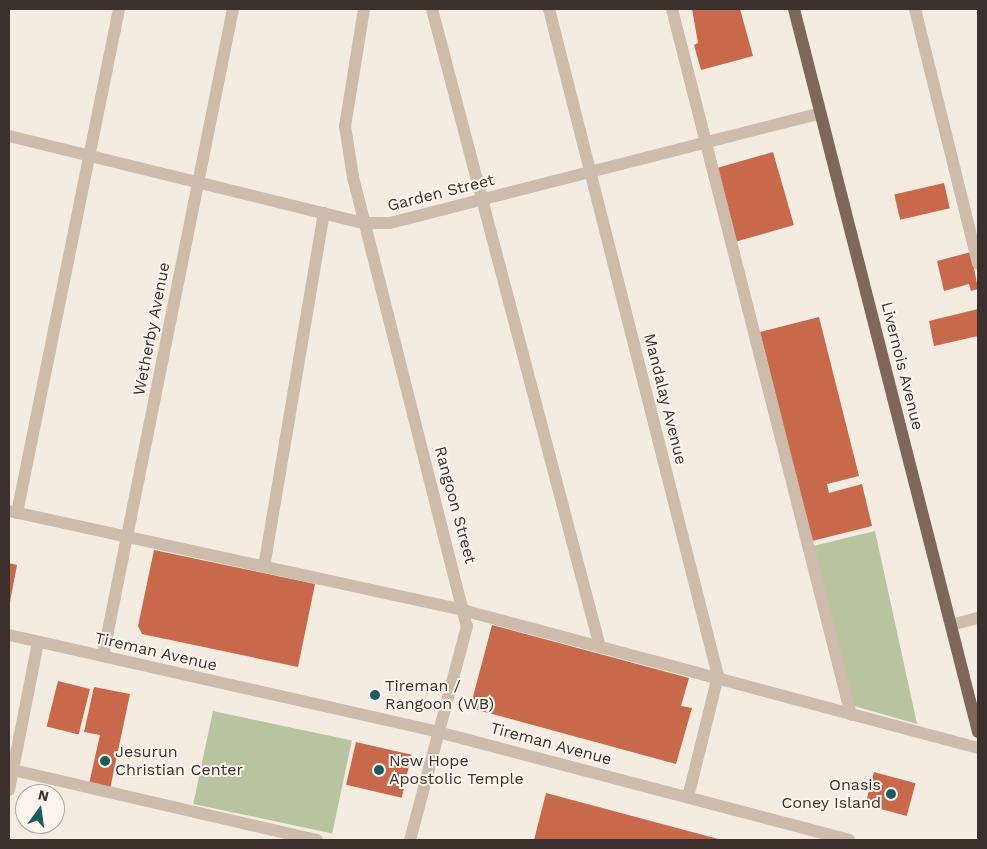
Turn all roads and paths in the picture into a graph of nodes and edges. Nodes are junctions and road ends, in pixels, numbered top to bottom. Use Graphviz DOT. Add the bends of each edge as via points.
graph roads {
  1 [pos="119,9"];
  2 [pos="233,9"];
  3 [pos="364,9"];
  4 [pos="432,9"];
  5 [pos="549,9"];
  6 [pos="672,9"];
  7 [pos="794,9"];
  8 [pos="915,9"];
  9 [pos="820,113"];
  10 [pos="9,136"];
  11 [pos="706,142"];
  12 [pos="89,156"];
  13 [pos="590,172"];
  14 [pos="199,182"];
  15 [pos="481,200"];
  16 [pos="324,213"];
  17 [pos="364,223"];
  18 [pos="978,263"];
  19 [pos="13,512"];
  20 [pos="127,537"];
  21 [pos="264,567"];
  22 [pos="466,610"];
  23 [pos="978,618"];
  24 [pos="951,625"];
  25 [pos="9,636"];
  26 [pos="38,642"];
  27 [pos="600,647"];
  28 [pos="102,656"];
  29 [pos="718,679"];
  30 [pos="851,715"];
  31 [pos="438,732"];
  32 [pos="978,732"];
  33 [pos="978,748"];
  34 [pos="11,775"];
  35 [pos="9,790"];
  36 [pos="688,797"];
  37 [pos="317,840"];
  38 [pos="410,840"];
  39 [pos="849,840"];
  1 -- 12 [label="street"];
  2 -- 14 [label="street, Wetherby Avenue"];
  3 -- 17 [label="street, Rangoon Street" via="345,126"];
  4 -- 15 [label="street"];
  5 -- 13 [label="street, Mandalay Avenue"];
  6 -- 11 [label="street"];
  7 -- 9 [label="main road, Livernois Avenue"];
  8 -- 18 [label="street"];
  9 -- 11 [label="street, Garden Street"];
  9 -- 24 [label="main road, Livernois Avenue"];
  10 -- 12 [label="street, Garden Street"];
  11 -- 13 [label="street, Garden Street"];
  11 -- 30 [label="street"];
  12 -- 14 [label="street, Garden Street"];
  12 -- 19 [label="street"];
  13 -- 15 [label="street, Garden Street"];
  13 -- 29 [label="street, Mandalay Avenue"];
  14 -- 16 [label="street, Garden Street"];
  14 -- 20 [label="street, Wetherby Avenue"];
  15 -- 17 [label="street, Garden Street" via="390,223"];
  15 -- 27 [label="street"];
  16 -- 17 [label="street, Garden Street"];
  16 -- 21 [label="street"];
  17 -- 22 [label="street, Rangoon Street"];
  19 -- 20 [label="street"];
  20 -- 21 [label="street"];
  20 -- 28 [label="street, Wetherby Avenue"];
  21 -- 22 [label="street"];
  22 -- 27 [label="street"];
  22 -- 31 [label="street, Rangoon Street" via="467,626"];
  23 -- 24 [label="street"];
  24 -- 32 [label="main road, Livernois Avenue"];
  25 -- 26 [label="street, Tireman Avenue"];
  26 -- 28 [label="street, Tireman Avenue"];
  26 -- 34 [label="street"];
  27 -- 29 [label="street"];
  28 -- 31 [label="street, Tireman Avenue"];
  29 -- 30 [label="street"];
  29 -- 36 [label="street, Mandalay Avenue"];
  30 -- 33 [label="street"];
  31 -- 36 [label="street, Tireman Avenue"];
  31 -- 38 [label="street, Rangoon Street"];
  34 -- 35 [label="street"];
  34 -- 37 [label="street"];
  36 -- 39 [label="street, Tireman Avenue"];
}
